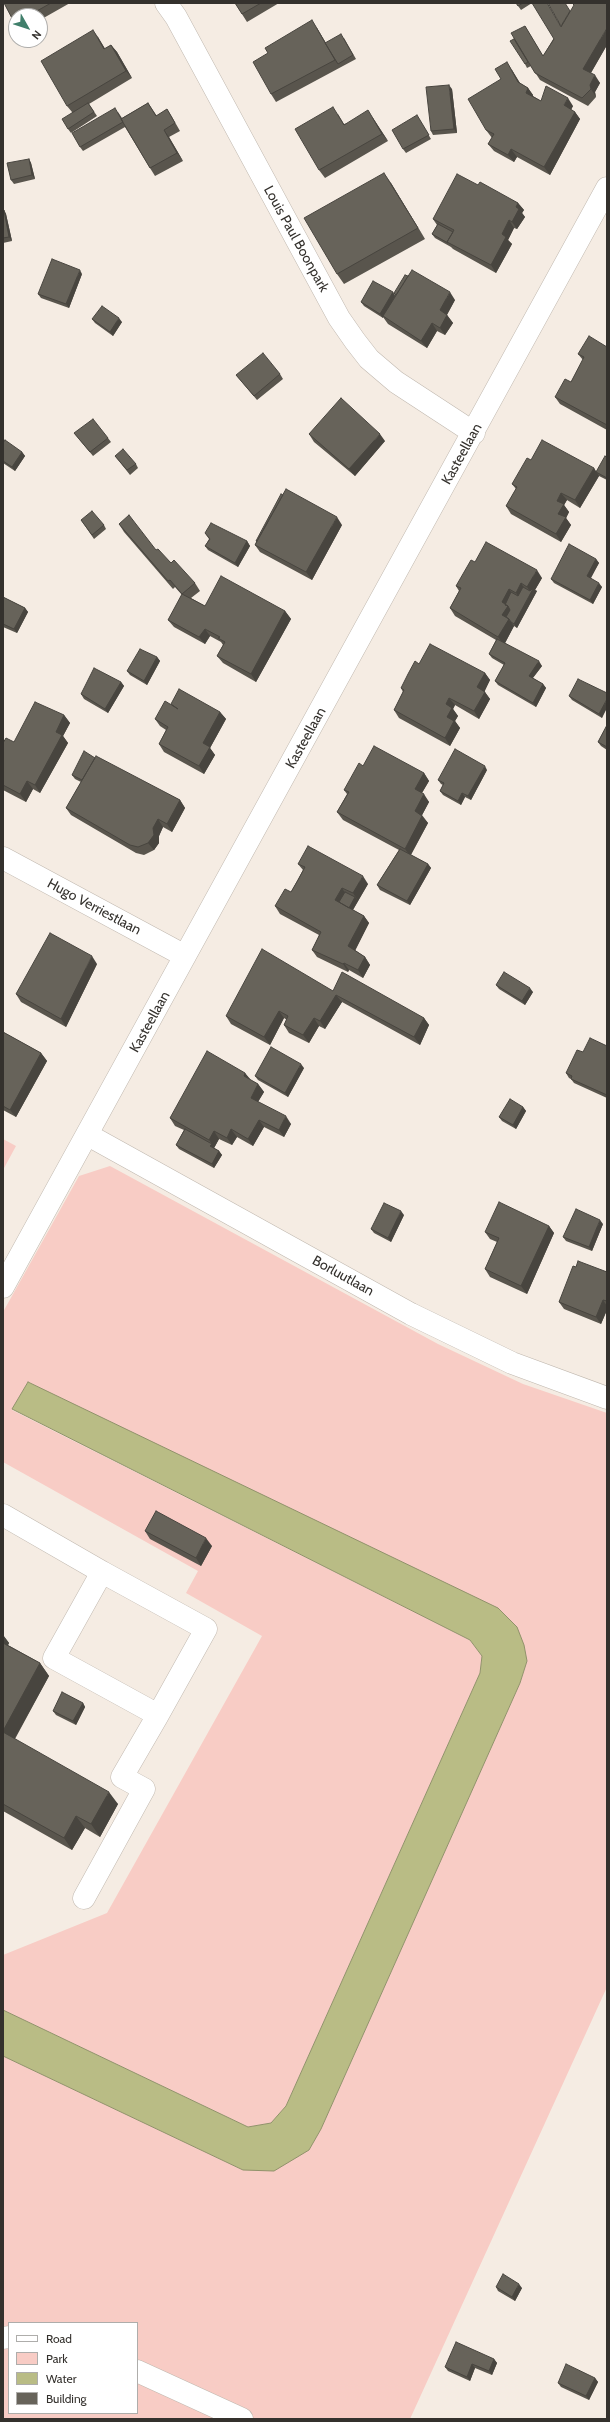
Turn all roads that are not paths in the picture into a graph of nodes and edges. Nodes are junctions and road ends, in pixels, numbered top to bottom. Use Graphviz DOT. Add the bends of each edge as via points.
graph roads {
  1 [pos="166,3"];
  2 [pos="607,188"];
  3 [pos="474,433"];
  4 [pos="3,858"];
  5 [pos="186,956"];
  6 [pos="88,1135"];
  7 [pos="3,1287"];
  8 [pos="607,1398"];
  9 [pos="3,1515"];
  10 [pos="102,1572"];
  11 [pos="158,1715"];
  12 [pos="84,1898"];
  13 [pos="138,2371"];
  14 [pos="242,2419"];
  1 -- 3 [label="street, Louis Paul Boonpark" via="176,17 339,318 355,341 369,359 396,382"];
  2 -- 3 [label="street, Kasteellaan"];
  3 -- 5 [label="street, Kasteellaan"];
  4 -- 5 [label="street, Hugo Verriestlaan"];
  5 -- 6 [label="street, Kasteellaan"];
  6 -- 7 [label="street, Kasteellaan"];
  6 -- 8 [label="street, Borluutlaan" via="410,1314 512,1363"];
  9 -- 10 [label="street"];
  10 -- 11 [label="street" via="54,1658"];
  10 -- 11 [label="street" via="206,1629"];
  11 -- 12 [label="street" via="122,1777 144,1788"];
  13 -- 14 [label="street"];
}
